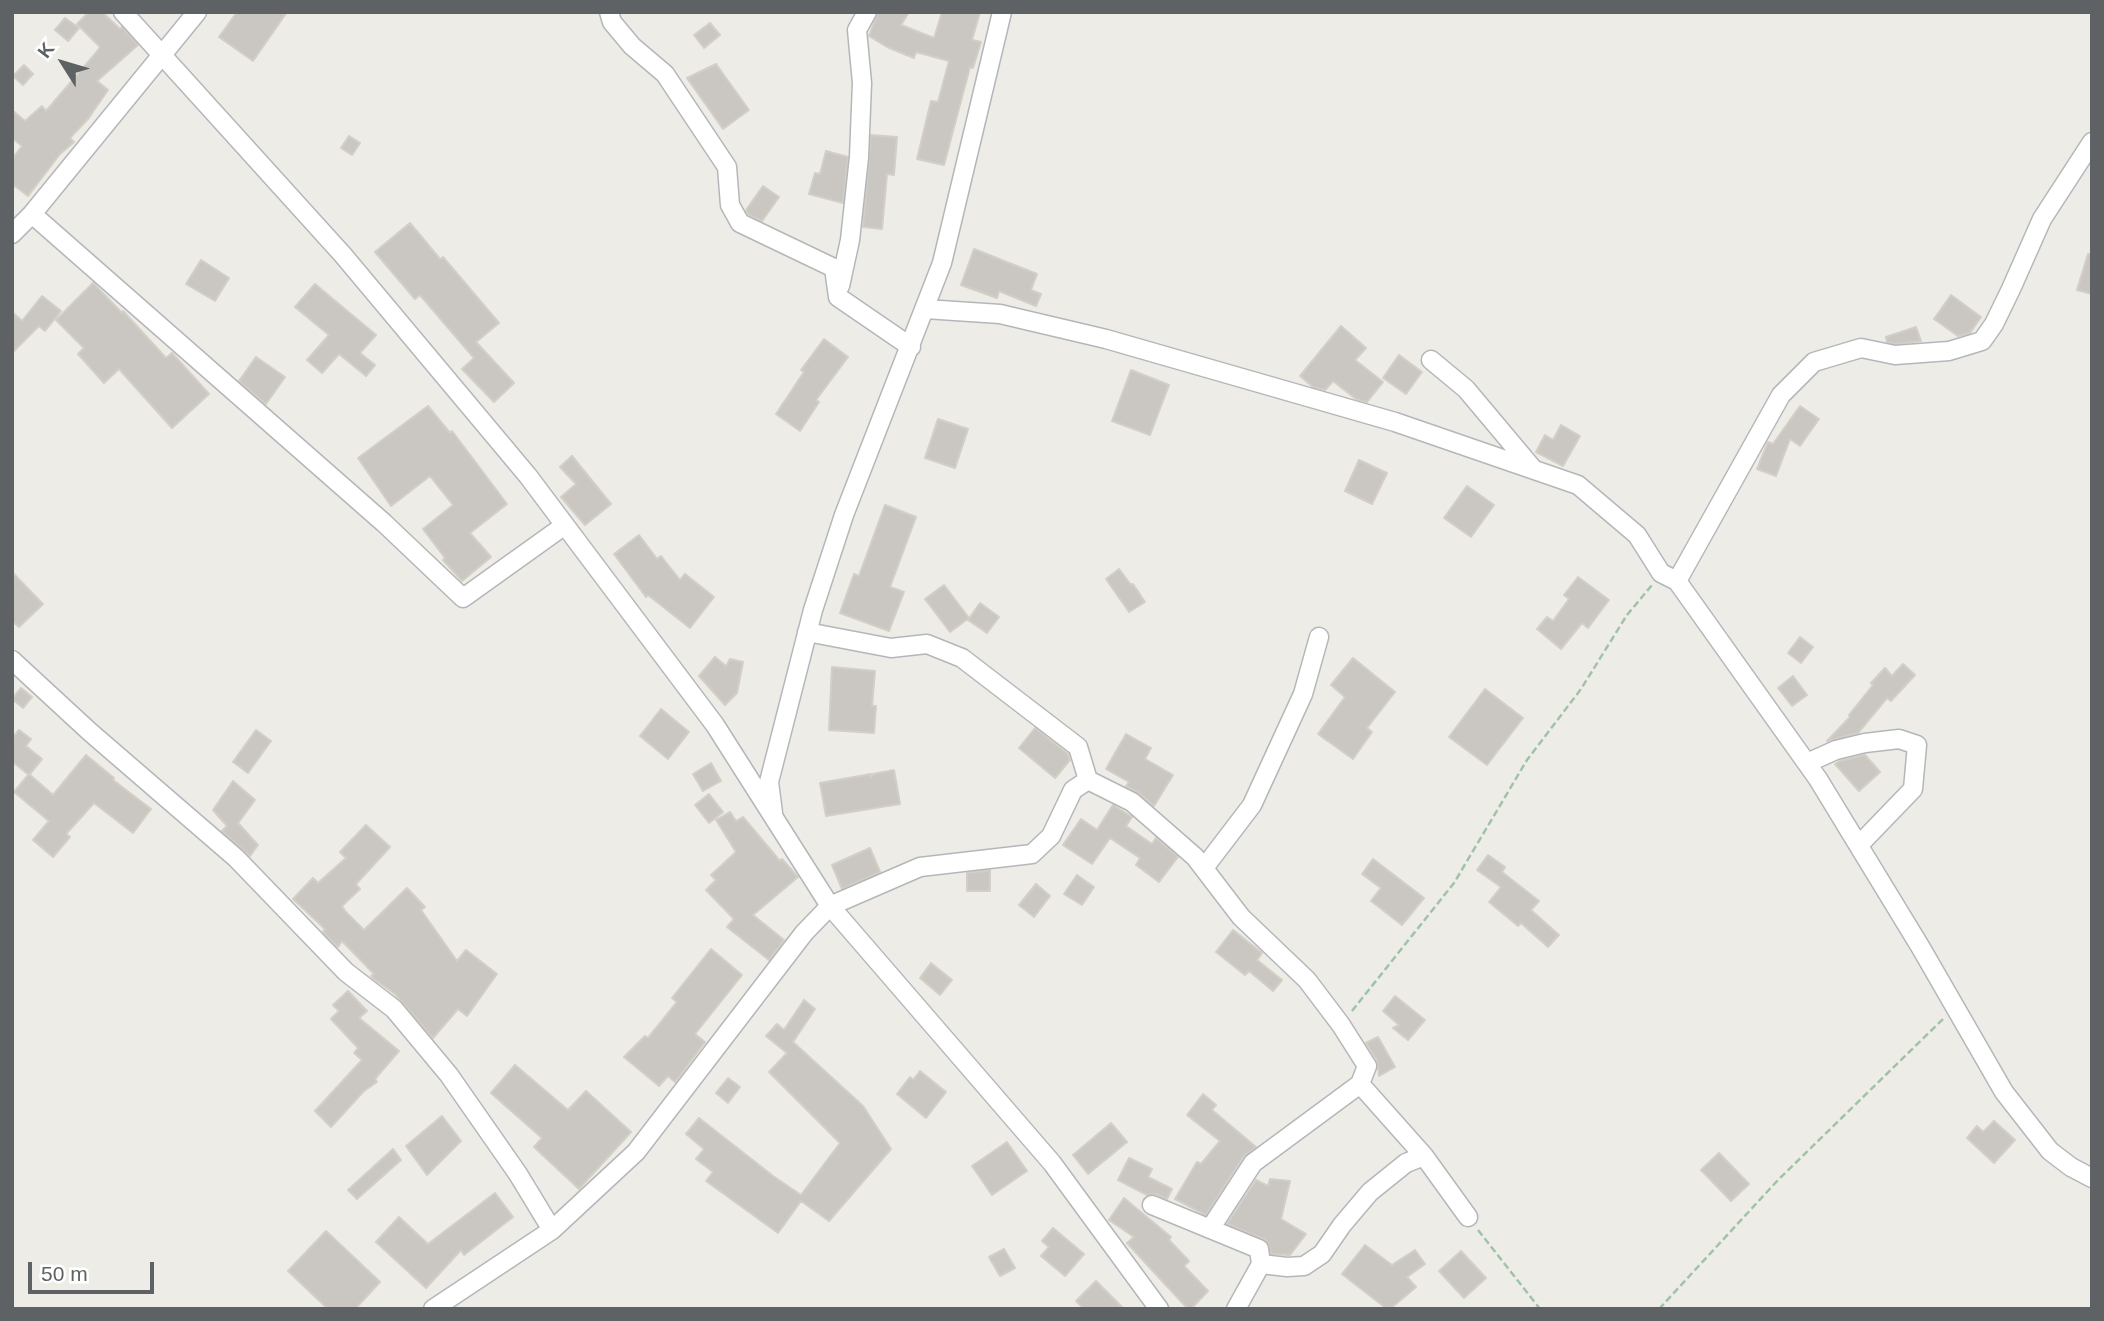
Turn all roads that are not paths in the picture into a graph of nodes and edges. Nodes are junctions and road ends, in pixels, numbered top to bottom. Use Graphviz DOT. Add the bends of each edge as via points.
graph roads {
  1 [pos="123,12"];
  2 [pos="197,12"];
  3 [pos="610,12"];
  4 [pos="867,12"];
  5 [pos="1002,12"];
  6 [pos="163,54"];
  7 [pos="2092,142"];
  8 [pos="32,214"];
  9 [pos="12,234"];
  10 [pos="838,297"];
  11 [pos="925,309"];
  12 [pos="911,347"];
  13 [pos="1431,360"];
  14 [pos="1534,470"];
  15 [pos="565,525"];
  16 [pos="1669,577"];
  17 [pos="807,632"];
  18 [pos="1319,636"];
  19 [pos="12,660"];
  20 [pos="1807,763"];
  21 [pos="1088,780"];
  22 [pos="774,820"];
  23 [pos="1858,845"];
  24 [pos="1204,868"];
  25 [pos="830,906"];
  26 [pos="1360,1084"];
  27 [pos="1424,1156"];
  28 [pos="2092,1178"];
  29 [pos="1152,1205"];
  30 [pos="1468,1217"];
  31 [pos="1210,1229"];
  32 [pos="552,1230"];
  33 [pos="1261,1264"];
  34 [pos="433,1309"];
  35 [pos="1159,1309"];
  36 [pos="1236,1309"];
  1 -- 6 [label="street"];
  2 -- 6 [label="street"];
  3 -- 10 [label="street" via="612,22 632,46 665,75 727,167 730,205 740,223 834,268"];
  4 -- 10 [label="street" via="857,30 862,83 859,157"];
  5 -- 11 [label="street" via="942,262"];
  6 -- 8 [label="street"];
  6 -- 15 [label="street" via="343,254"];
  7 -- 16 [label="street" via="2042,219 1982,341 1949,351 1895,355 1861,348 1814,362 1781,395"];
  8 -- 9 [label="street"];
  8 -- 15 [label="street" via="463,598"];
  10 -- 12 [label="street"];
  11 -- 12 [label="street"];
  11 -- 14 [label="street" via="1000,314 1106,339 1395,422"];
  12 -- 17 [label="street" via="844,515"];
  13 -- 14 [label="street" via="1466,389"];
  14 -- 16 [label="street" via="1578,485 1637,535"];
  15 -- 22 [label="street" via="715,725"];
  16 -- 20 [label="street"];
  17 -- 21 [label="street" via="891,648 927,644 962,658 1078,747"];
  17 -- 22 [label="street" via="769,782"];
  18 -- 24 [label="street" via="1303,694 1252,805"];
  19 -- 32 [label="street" via="236,858 346,972 394,1009 449,1076"];
  20 -- 23 [label="street"];
  20 -- 23 [label="street" via="1865,743 1899,739 1917,745 1913,789"];
  21 -- 24 [label="street" via="1132,802"];
  21 -- 25 [label="street" via="1073,790 1051,836 1032,854 920,867"];
  22 -- 25 [label="street"];
  23 -- 28 [label="street" via="2004,1092 2050,1151"];
  24 -- 26 [label="street" via="1241,917 1307,980 1341,1025 1367,1066"];
  25 -- 32 [label="street" via="804,933 636,1152"];
  25 -- 35 [label="street" via="1052,1163"];
  26 -- 27 [label="street"];
  26 -- 31 [label="street" via="1253,1163"];
  27 -- 30 [label="street"];
  27 -- 33 [label="street" via="1406,1163 1370,1192 1322,1254 1304,1266"];
  29 -- 31 [label="street"];
  31 -- 33 [label="street" via="1259,1249"];
  32 -- 34 [label="street"];
  33 -- 36 [label="street"];
}
